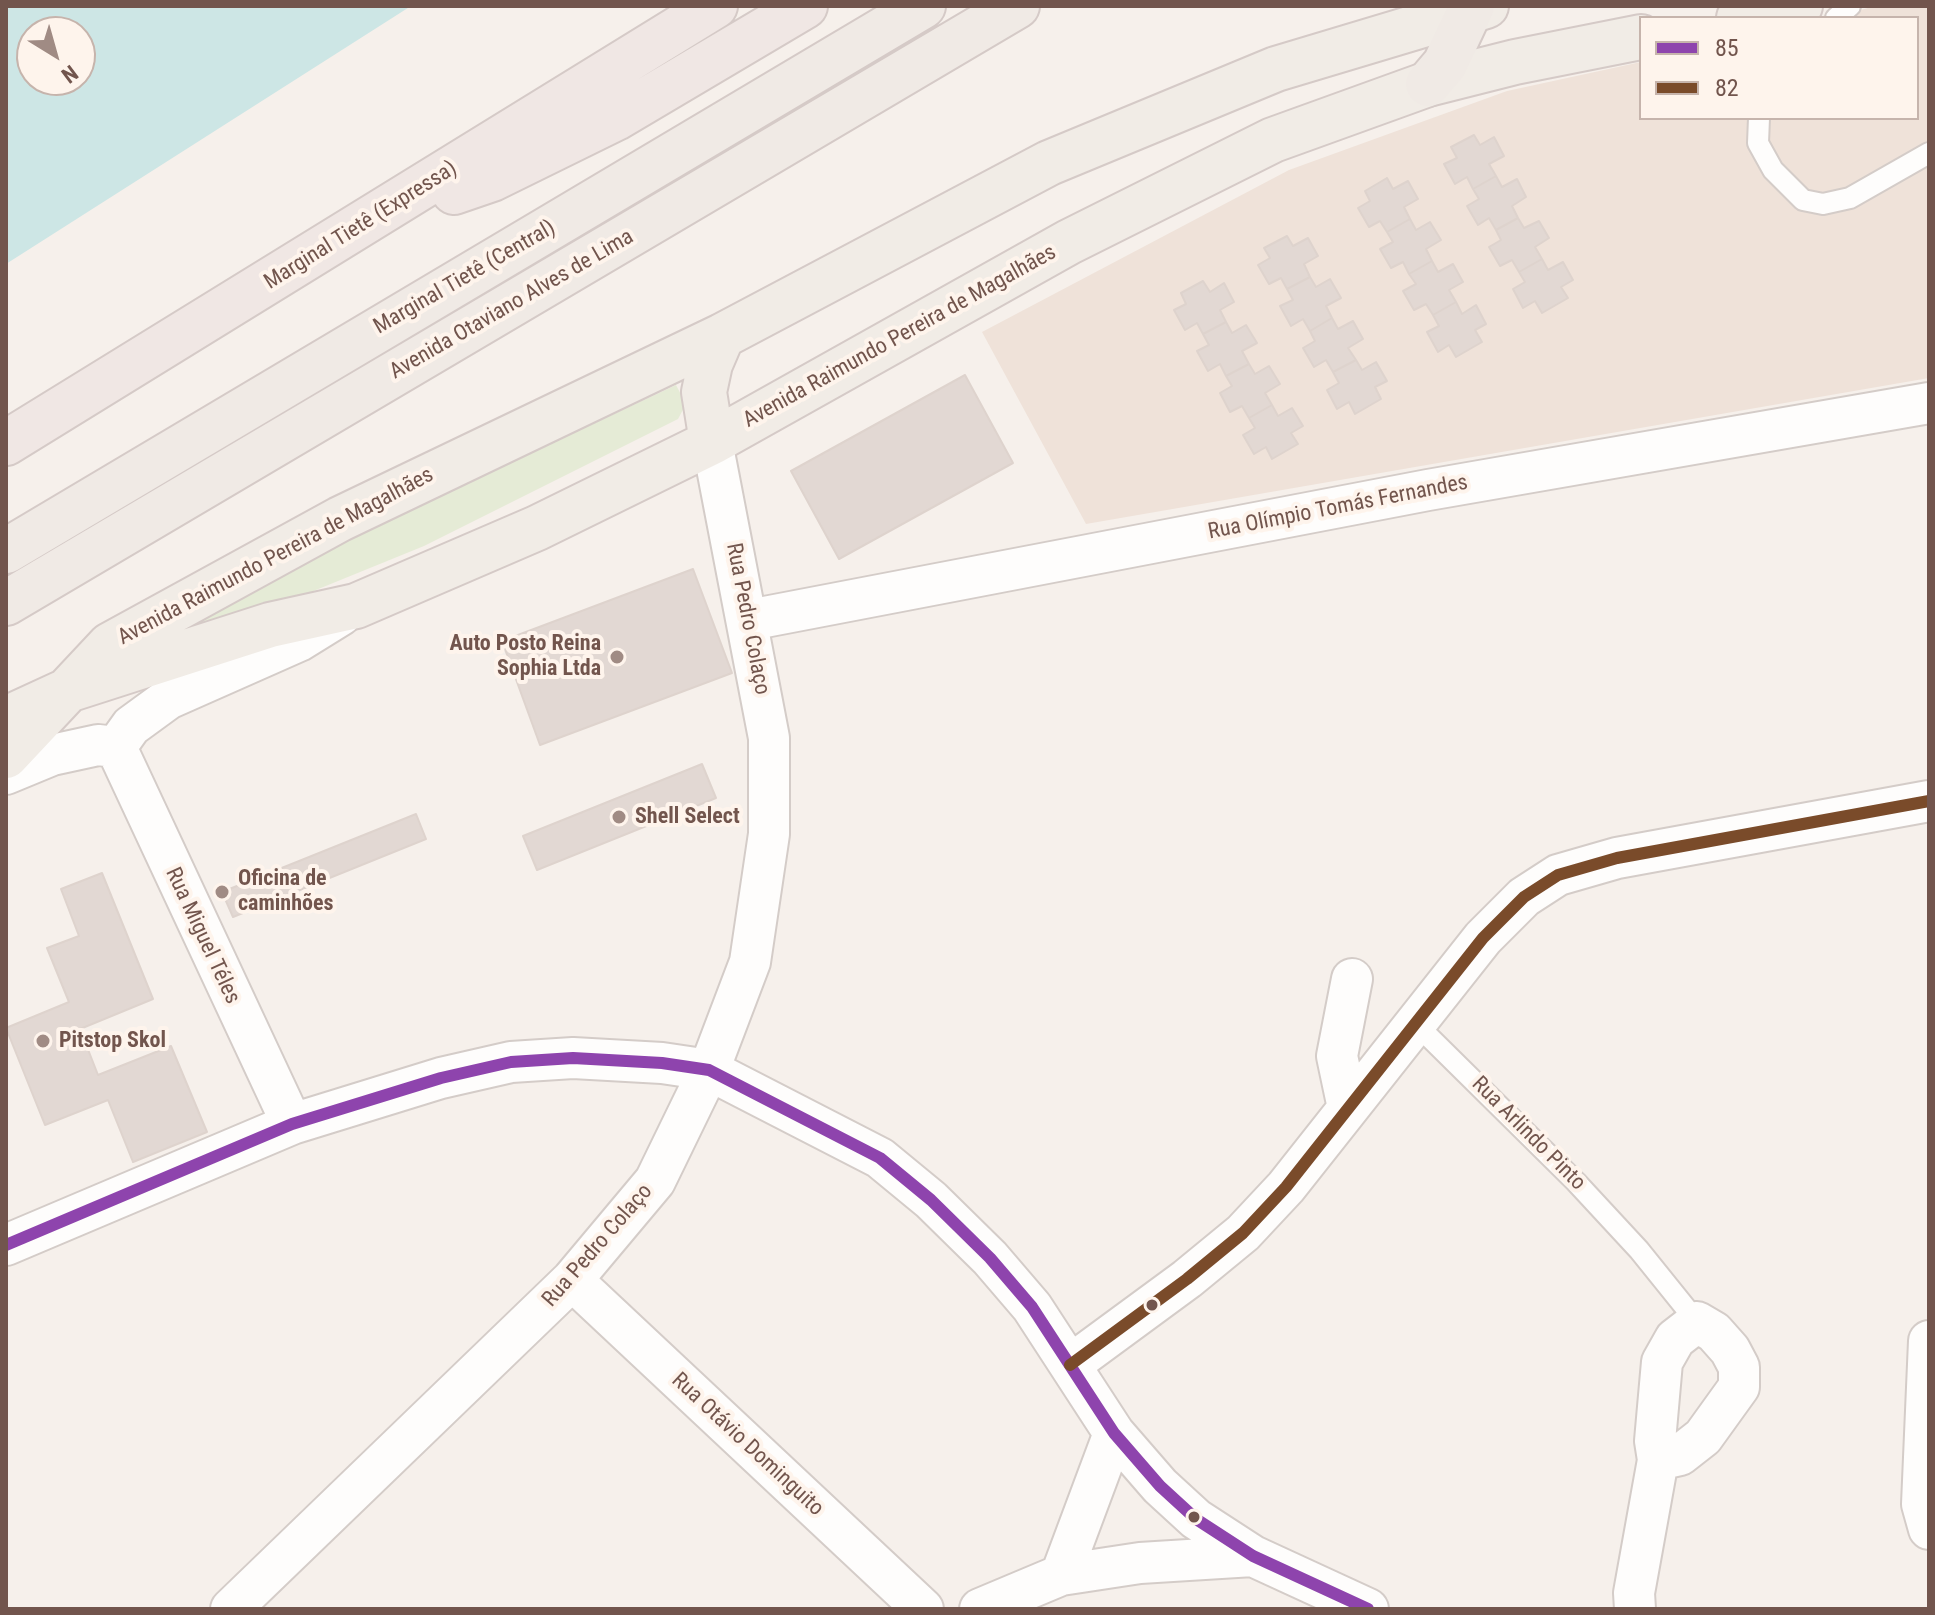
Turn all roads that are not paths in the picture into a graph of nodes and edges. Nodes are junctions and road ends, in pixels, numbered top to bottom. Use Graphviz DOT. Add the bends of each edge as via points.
graph roads {
  1 [pos="715,6"];
  2 [pos="805,6"];
  3 [pos="923,6"];
  4 [pos="1017,6"];
  5 [pos="1800,6"];
  6 [pos="1476,7"];
  7 [pos="1749,16"];
  8 [pos="1639,37"];
  9 [pos="1428,84"];
  10 [pos="1759,120"];
  11 [pos="1929,153"];
  12 [pos="372,219"];
  13 [pos="722,336"];
  14 [pos="1929,403"];
  15 [pos="712,442"];
  16 [pos="6,443"];
  17 [pos="6,551"];
  18 [pos="6,603"];
  19 [pos="356,606"];
  20 [pos="749,620"];
  21 [pos="71,689"];
  22 [pos="6,719"];
  23 [pos="116,747"];
  24 [pos="6,756"];
  25 [pos="6,774"];
  26 [pos="1929,801"];
  27 [pos="1352,979"];
  28 [pos="1414,1022"];
  29 [pos="709,1070"];
  30 [pos="1348,1108"];
  31 [pos="292,1124"];
  32 [pos="6,1245"];
  33 [pos="572,1280"];
  34 [pos="1697,1322"];
  35 [pos="1929,1341"];
  36 [pos="1070,1365"];
  37 [pos="1114,1433"];
  38 [pos="1658,1460"];
  39 [pos="1929,1529"];
  40 [pos="1253,1556"];
  41 [pos="1061,1575"];
  42 [pos="231,1609"];
  43 [pos="923,1609"];
  44 [pos="980,1609"];
  45 [pos="1368,1609"];
  46 [pos="1635,1609"];
  1 -- 12 [label="highway, Marginal Tietê (Expressa)"];
  2 -- 12 [label="highway" via="575,138 492,179"];
  3 -- 17 [label="highway, Marginal Tietê (Central)"];
  4 -- 18 [label="highway, Avenida Otaviano Alves de Lima"];
  5 -- 7 [label="main road"];
  6 -- 9 [label="highway"];
  6 -- 13 [label="main road, Avenida Raimundo Pereira de Magalhães" via="1276,69 1049,163"];
  8 -- 9 [label="main road, Avenida Raimundo Pereira de Magalhães"];
  9 -- 15 [label="main road, Avenida Raimundo Pereira de Magalhães" via="1246,153 1069,242"];
  10 -- 11 [label="lane" via="1758,143 1773,170 1803,200 1823,204 1850,198"];
  12 -- 16 [label="highway, Marginal Tietê (Expressa)"];
  13 -- 15 [label="main road" via="704,392"];
  13 -- 21 [label="main road, Avenida Raimundo Pereira de Magalhães" via="254,564 110,645"];
  14 -- 20 [label="street, Rua Olímpio Tomás Fernandes" via="1428,490"];
  15 -- 19 [label="main road, Avenida Raimundo Pereira de Magalhães" via="537,528"];
  15 -- 20 [label="street, Rua Pedro Colaço"];
  19 -- 21 [label="main road, Avenida Raimundo Pereira de Magalhães" via="270,625"];
  19 -- 23 [label="street" via="299,641 168,699 131,726"];
  20 -- 29 [label="street, Rua Pedro Colaço" via="769,738 769,834 750,962"];
  21 -- 22 [label="main road"];
  21 -- 24 [label="main road"];
  23 -- 25 [label="street" via="98,745 52,755"];
  23 -- 31 [label="street, Rua Miguel Téles"];
  26 -- 28 [label="street" via="1617,858 1558,875 1524,897 1483,938"];
  27 -- 30 [label="street" via="1337,1056"];
  28 -- 30 [label="street"];
  28 -- 34 [label="lane, Rua Arlindo Pinto" via="1576,1182"];
  29 -- 31 [label="street" via="573,1058 511,1062"];
  29 -- 33 [label="street, Rua Pedro Colaço" via="655,1181"];
  29 -- 36 [label="street" via="880,1158 990,1258 1032,1307"];
  30 -- 36 [label="street" via="1243,1233"];
  31 -- 32 [label="street"];
  33 -- 42 [label="street, Rua Pedro Colaço"];
  33 -- 43 [label="street, Rua Otávio Dominguito"];
  34 -- 38 [label="street" via="1675,1339 1662,1362"];
  34 -- 38 [label="street" via="1730,1350 1739,1367 1739,1387 1703,1437 1680,1455"];
  35 -- 39 [label="street" via="1922,1504"];
  36 -- 37 [label="street"];
  37 -- 40 [label="street" via="1196,1519"];
  37 -- 41 [label="street"];
  38 -- 46 [label="street"];
  40 -- 41 [label="street" via="1140,1563"];
  40 -- 45 [label="street"];
  41 -- 44 [label="street"];
}
